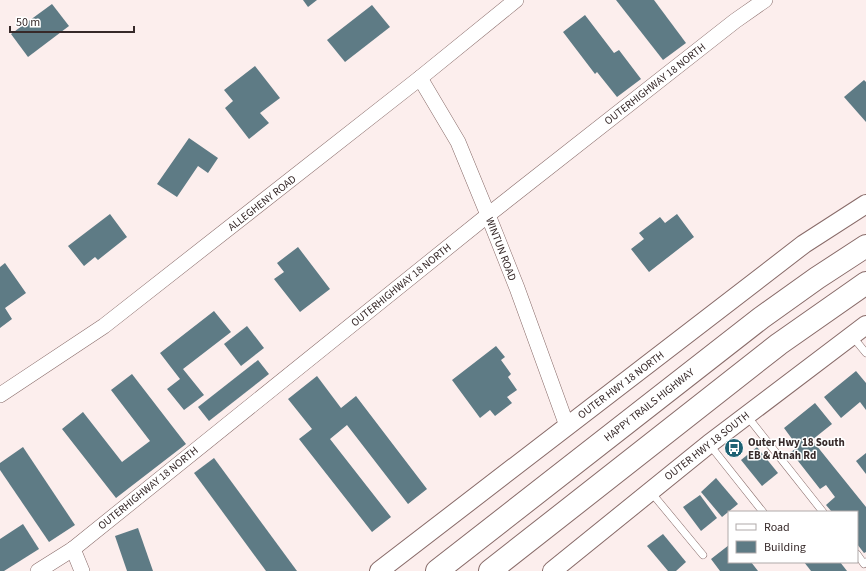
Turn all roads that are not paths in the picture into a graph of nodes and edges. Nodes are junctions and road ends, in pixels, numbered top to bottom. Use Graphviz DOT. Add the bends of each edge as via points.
graph roads {
  1 [pos="516,0"];
  2 [pos="765,0"];
  3 [pos="420,78"];
  4 [pos="866,204"];
  5 [pos="488,215"];
  6 [pos="866,246"];
  7 [pos="866,283"];
  8 [pos="859,330"];
  9 [pos="866,353"];
  10 [pos="0,396"];
  11 [pos="746,415"];
  12 [pos="567,426"];
  13 [pos="709,444"];
  14 [pos="650,490"];
  15 [pos="762,511"];
  16 [pos="822,511"];
  17 [pos="72,549"];
  18 [pos="703,555"];
  19 [pos="858,555"];
  20 [pos="866,562"];
  21 [pos="38,571"];
  22 [pos="82,571"];
  23 [pos="379,571"];
  24 [pos="437,571"];
  25 [pos="490,571"];
  26 [pos="552,571"];
  1 -- 3 [label="street, ALLEGHENY ROAD"];
  2 -- 5 [label="street, OUTERHIGHWAY 18 NORTH"];
  3 -- 5 [label="street, WINTUN ROAD" via="458,142"];
  3 -- 10 [label="street, ALLEGHENY ROAD" via="104,326"];
  4 -- 12 [label="street, OUTER HWY 18 NORTH" via="804,244"];
  5 -- 12 [label="street, WINTUN ROAD"];
  5 -- 17 [label="street, OUTERHIGHWAY 18 NORTH"];
  6 -- 24 [label="main road, HAPPY TRAILS HIGHWAY" via="760,318"];
  7 -- 25 [label="main road" via="779,344"];
  8 -- 9 [label="lane"];
  8 -- 11 [label="street, OUTER HWY 18 SOUTH"];
  11 -- 13 [label="street, OUTER HWY 18 SOUTH"];
  11 -- 16 [label="lane"];
  12 -- 23 [label="street, OUTER HWY 18 NORTH"];
  13 -- 14 [label="street, OUTER HWY 18 SOUTH"];
  13 -- 15 [label="lane"];
  14 -- 18 [label="lane"];
  14 -- 26 [label="street, OUTER HWY 18 SOUTH"];
  17 -- 21 [label="street, OUTERHIGHWAY 18 NORTH"];
  17 -- 22 [label="street"];
  19 -- 20 [label="lane" via="864,564"];
}
